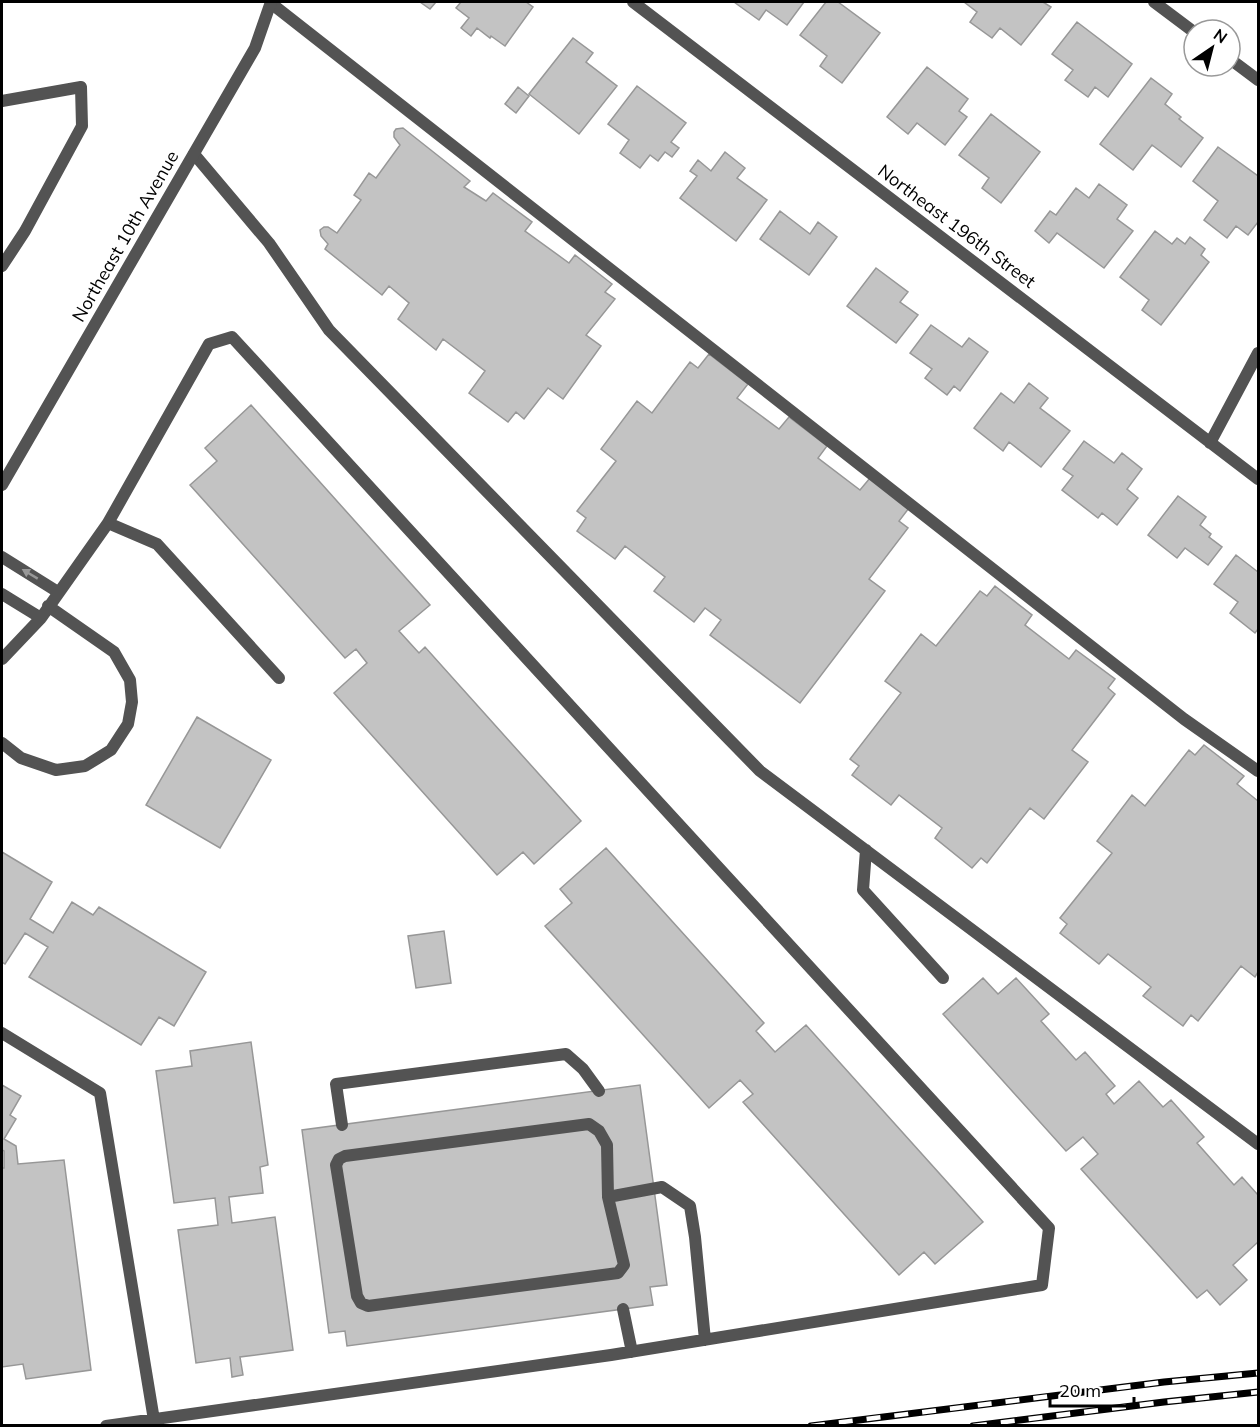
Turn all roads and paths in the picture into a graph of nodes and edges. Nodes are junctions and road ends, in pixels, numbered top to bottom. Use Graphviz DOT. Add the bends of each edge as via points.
graph roads {
  1 [pos="633,2"];
  2 [pos="1154,2"];
  3 [pos="272,3"];
  4 [pos="1182,23"];
  5 [pos="1242,68"];
  6 [pos="1258,80"];
  7 [pos="2,101"];
  8 [pos="194,154"];
  9 [pos="2,266"];
  10 [pos="1258,353"];
  11 [pos="1210,443"];
  12 [pos="1258,479"];
  13 [pos="2,485"];
  14 [pos="108,523"];
  15 [pos="2,557"];
  16 [pos="58,592"];
  17 [pos="2,594"];
  18 [pos="48,606"];
  19 [pos="41,618"];
  20 [pos="2,659"];
  21 [pos="279,678"];
  22 [pos="2,743"];
  23 [pos="1258,771"];
  24 [pos="866,850"];
  25 [pos="943,978"];
  26 [pos="2,1033"];
  27 [pos="599,1090"];
  28 [pos="342,1125"];
  29 [pos="1258,1144"];
  30 [pos="608,1197"];
  31 [pos="623,1309"];
  32 [pos="705,1340"];
  33 [pos="632,1352"];
  34 [pos="154,1420"];
  35 [pos="106,1425"];
  1 -- 11 [label="street, Northeast 196th Street"];
  2 -- 4 [label="street"];
  3 -- 8 [label="street, Northeast 10th Avenue" via="255,48"];
  3 -- 23 [label="street" via="1184,719"];
  5 -- 6 [label="street"];
  7 -- 9 [label="street" via="81,87 82,126"];
  8 -- 13 [label="street, Northeast 10th Avenue"];
  8 -- 24 [label="street" via="269,243 329,330 760,771"];
  10 -- 11 [label="street"];
  11 -- 12 [label="street, Northeast 196th Street"];
  14 -- 16 [label="street"];
  14 -- 21 [label="street" via="157,544"];
  14 -- 32 [label="street" via="208,344 232,338 1048,1228 1042,1285"];
  16 -- 15 [label="street, one-way"];
  16 -- 18 [label="street"];
  17 -- 19 [label="street"];
  18 -- 19 [label="street"];
  18 -- 22 [label="street" via="114,652 130,680 128,724 111,750 85,766 56,770 21,758"];
  19 -- 20 [label="street"];
  24 -- 25 [label="street" via="863,890"];
  24 -- 29 [label="street"];
  26 -- 34 [label="street" via="100,1093"];
  27 -- 28 [label="street" via="566,1054 336,1084"];
  30 -- 30 [label="street" via="624,1265 618,1273 368,1306 357,1296 336,1165 345,1156 589,1124 599,1131 607,1145"];
  30 -- 32 [label="street" via="662,1187 690,1206"];
  31 -- 33 [label="street"];
  32 -- 33 [label="street"];
  33 -- 34 [label="street"];
  34 -- 35 [label="street"];
}
